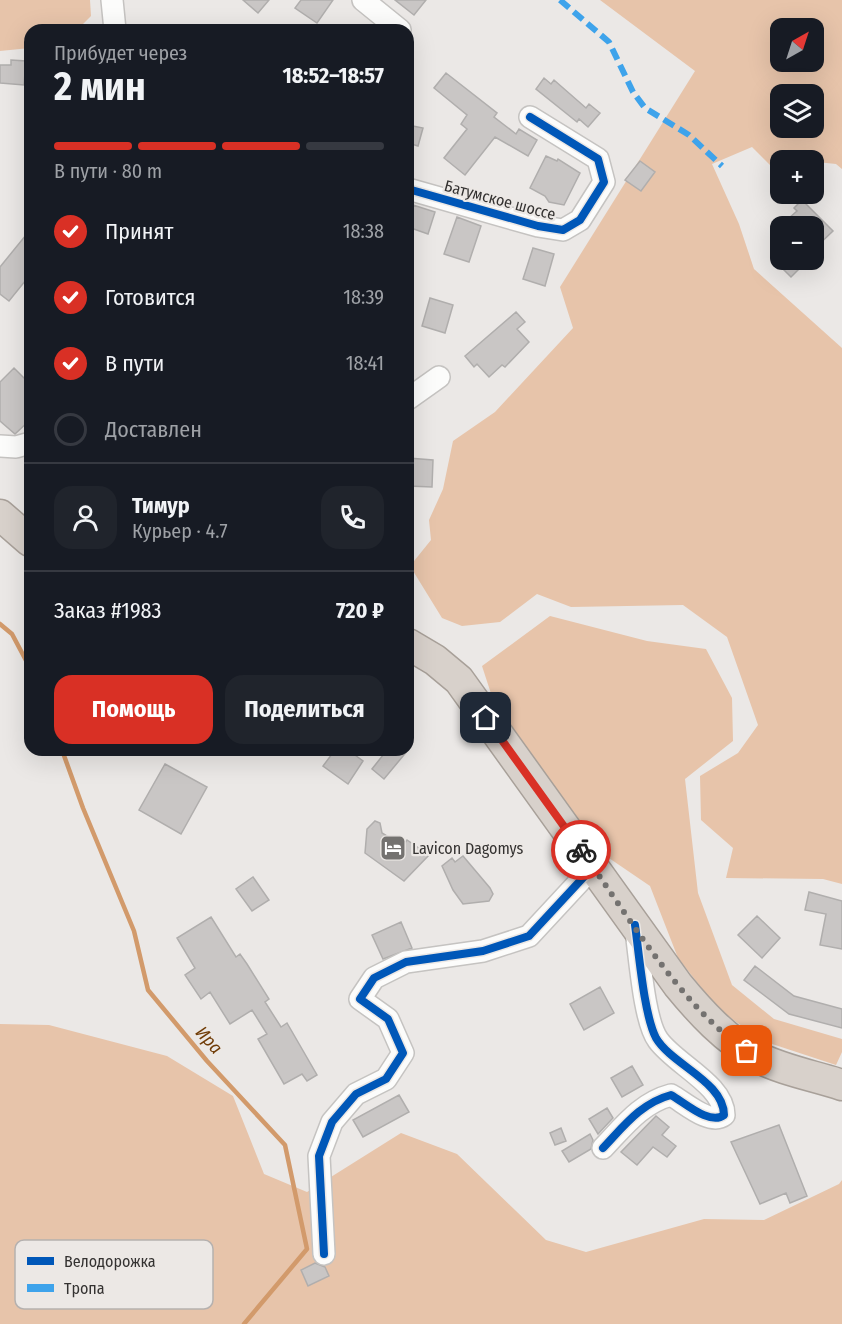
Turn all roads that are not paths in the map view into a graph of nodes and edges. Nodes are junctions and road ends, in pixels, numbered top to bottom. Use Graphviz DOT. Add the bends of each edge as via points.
graph roads {
  1 [pos="112,0"];
  2 [pos="363,0"];
  3 [pos="114,24"];
  4 [pos="393,24"];
  5 [pos="530,117"];
  6 [pos="414,191"];
  7 [pos="439,377"];
  8 [pos="414,395"];
  9 [pos="24,445"];
  10 [pos="0,446"];
  11 [pos="0,515"];
  12 [pos="24,536"];
  13 [pos="414,648"];
  14 [pos="593,867"];
  15 [pos="635,925"];
  16 [pos="842,1084"];
  17 [pos="603,1148"];
  18 [pos="324,1254"];
  1 -- 3 [label="street"];
  2 -- 4 [label="street"];
  5 -- 6 [label="street, Батумское шоссе" via="598,159 604,182 580,220 563,230 538,226"];
  7 -- 8 [label="street"];
  9 -- 10 [label="street"];
  11 -- 12 [label="highway"];
  13 -- 14 [label="highway" via="459,680"];
  14 -- 15 [label="highway"];
  14 -- 18 [label="street" via="529,936 483,951 406,962 374,978 360,999 388,1020 403,1053 386,1078 356,1094 332,1122 319,1156"];
  15 -- 16 [label="highway" via="678,985 719,1030 759,1058"];
  15 -- 17 [label="street" via="650,1022 657,1039 716,1091 724,1114 710,1119 671,1095 655,1099"];
}
